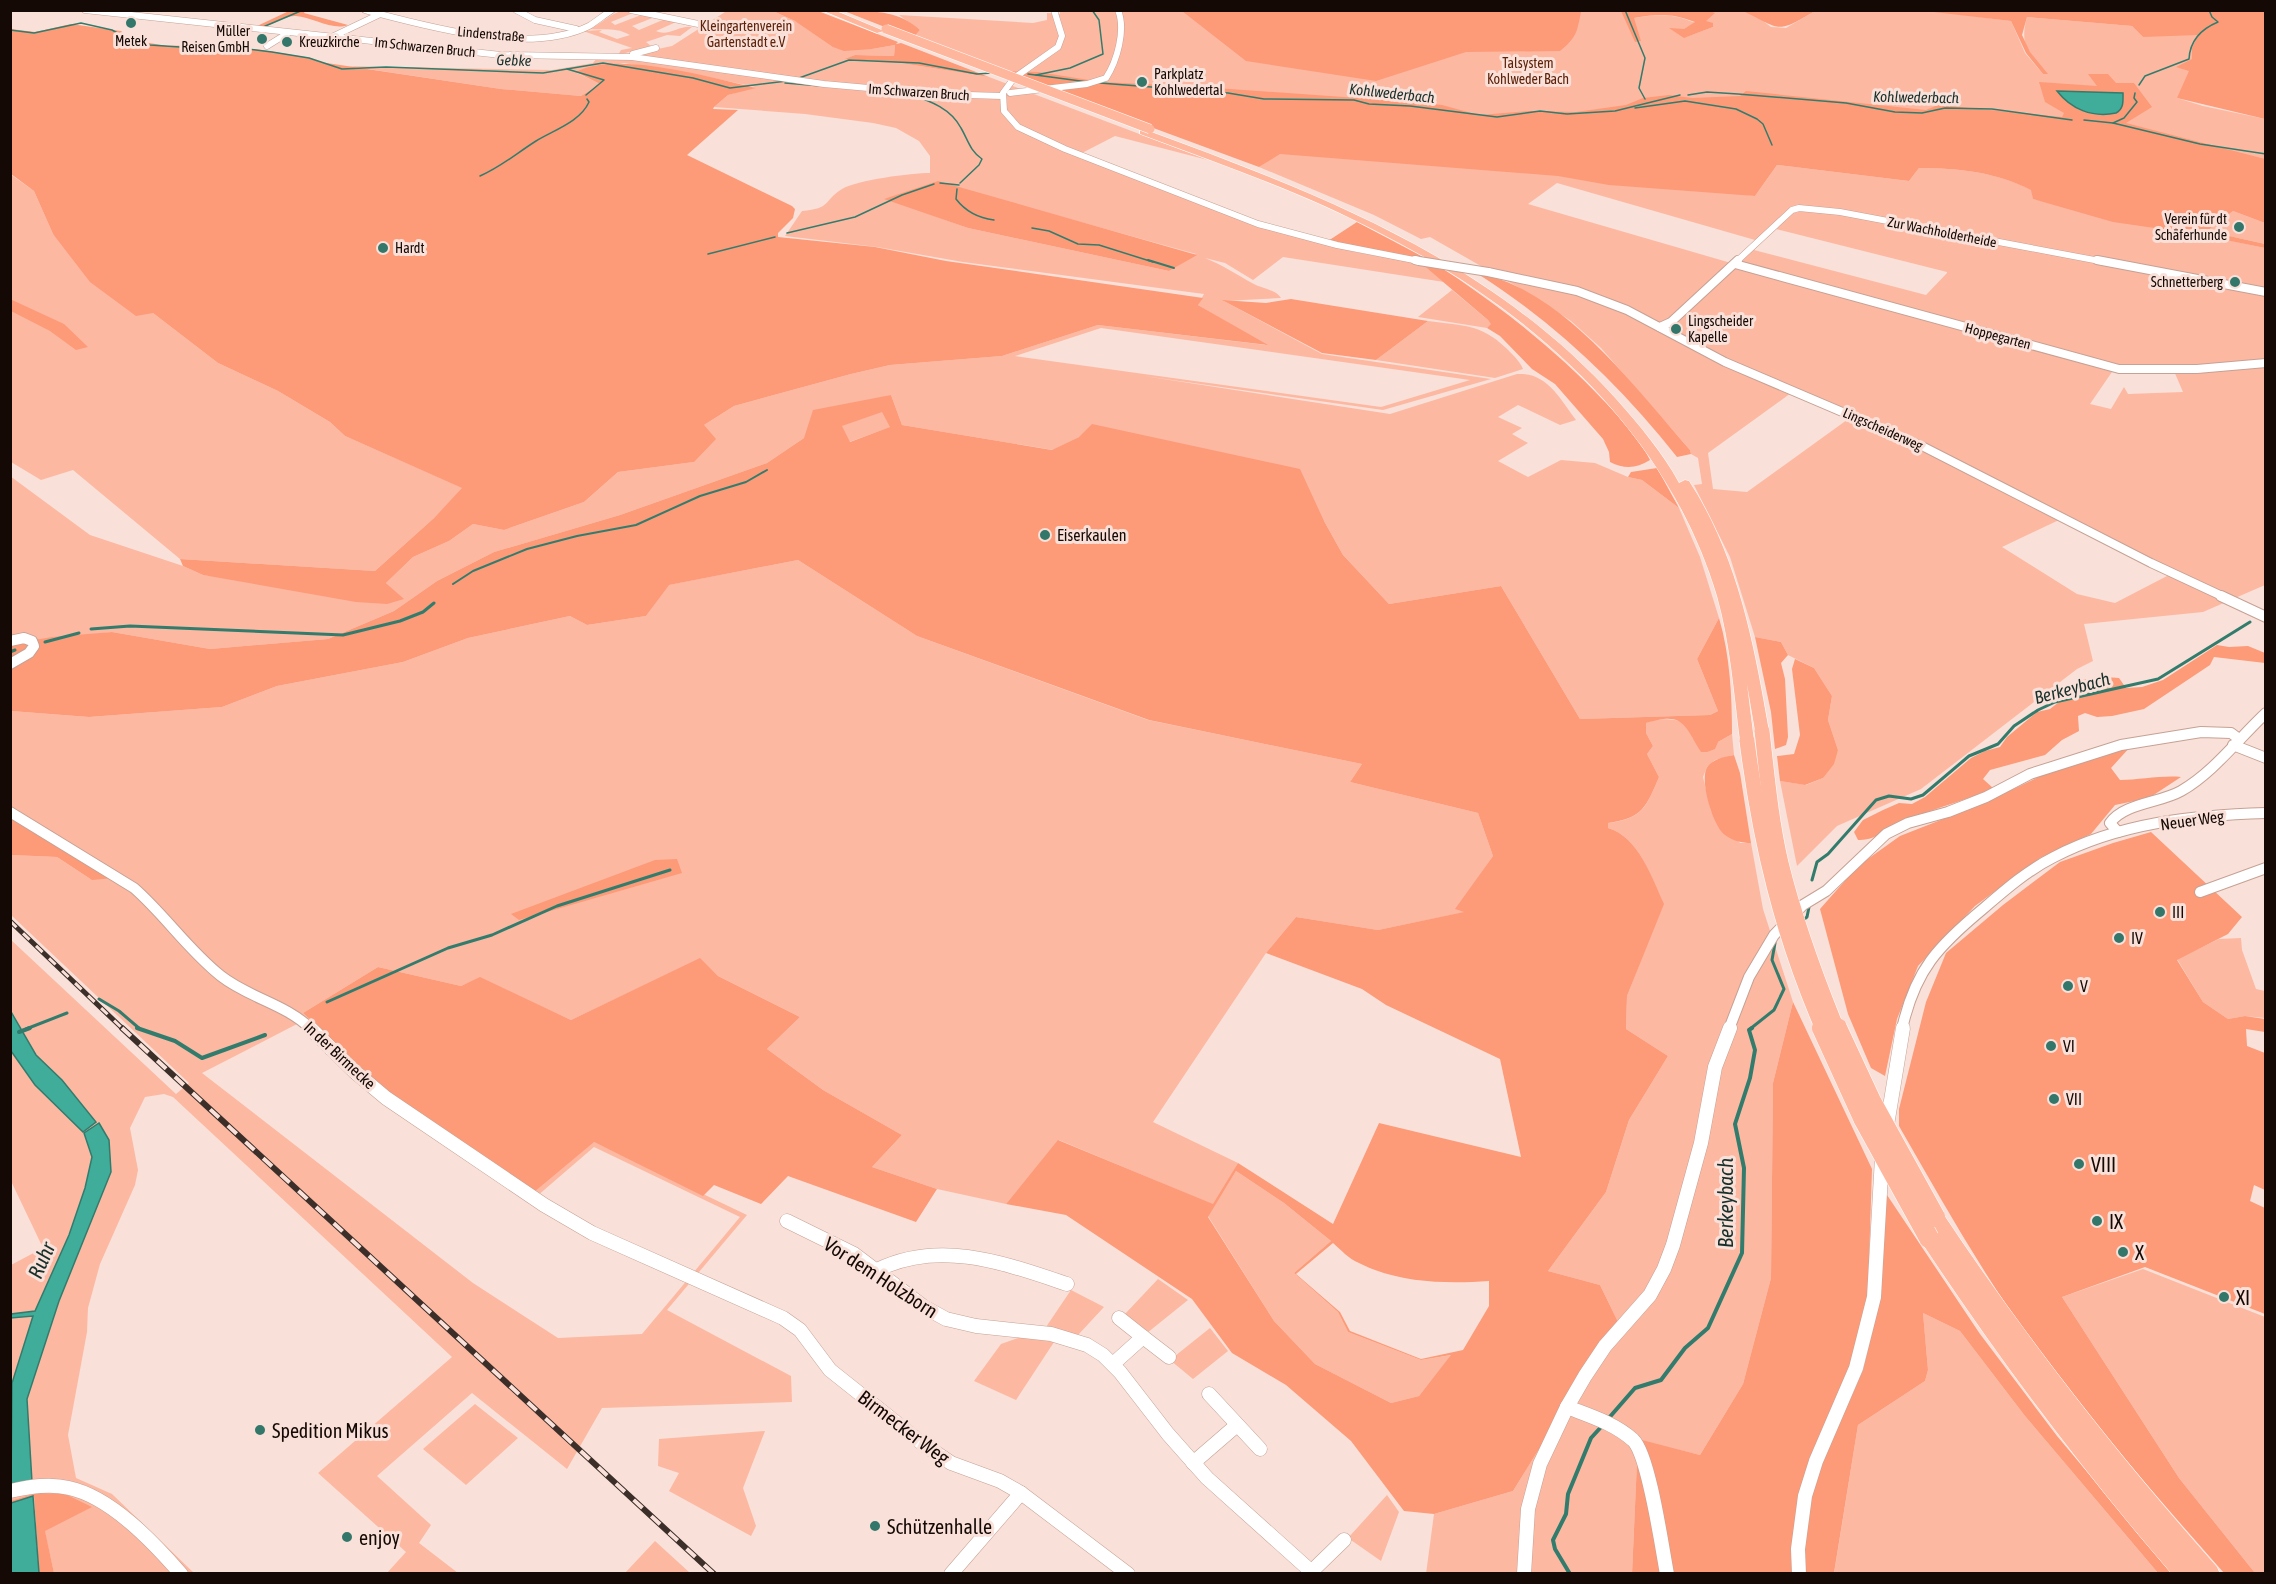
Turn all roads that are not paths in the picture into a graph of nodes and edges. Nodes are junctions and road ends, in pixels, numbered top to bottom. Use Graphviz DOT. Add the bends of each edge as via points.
graph roads {
  1 [pos="85,10"];
  2 [pos="365,10"];
  3 [pos="516,10"];
  4 [pos="612,10"];
  5 [pos="631,10"];
  6 [pos="825,10"];
  7 [pos="836,10"];
  8 [pos="1054,10"];
  9 [pos="1118,10"];
  10 [pos="101,11"];
  11 [pos="380,14"];
  12 [pos="703,25"];
  13 [pos="582,30"];
  14 [pos="883,30"];
  15 [pos="288,33"];
  16 [pos="332,37"];
  17 [pos="267,46"];
  18 [pos="656,48"];
  19 [pos="622,56"];
  20 [pos="1010,93"];
  21 [pos="1002,96"];
  22 [pos="1147,130"];
  23 [pos="1735,264"];
  24 [pos="2265,292"];
  25 [pos="1660,327"];
  26 [pos="2265,363"];
  27 [pos="2265,617"];
  28 [pos="10,641"];
  29 [pos="10,664"];
  30 [pos="2265,713"];
  31 [pos="1755,736"];
  32 [pos="2236,742"];
  33 [pos="2265,758"];
  34 [pos="10,812"];
  35 [pos="2265,813"];
  36 [pos="2118,832"];
  37 [pos="2265,868"];
  38 [pos="2200,892"];
  39 [pos="787,1221"];
  40 [pos="878,1270"];
  41 [pos="686,1275"];
  42 [pos="1067,1284"];
  43 [pos="1119,1318"];
  44 [pos="1143,1337"];
  45 [pos="1169,1357"];
  46 [pos="1113,1365"];
  47 [pos="1209,1394"];
  48 [pos="1567,1407"];
  49 [pos="1237,1425"];
  50 [pos="1260,1449"];
  51 [pos="1193,1463"];
  52 [pos="10,1491"];
  53 [pos="1022,1493"];
  54 [pos="1344,1540"];
  55 [pos="1313,1572"];
  56 [pos="952,1573"];
  57 [pos="181,1574"];
  58 [pos="1128,1574"];
  59 [pos="1524,1574"];
  60 [pos="1666,1574"];
  61 [pos="1799,1574"];
  62 [pos="2186,1574"];
  63 [pos="2209,1574"];
  1 -- 10 [label="street, Im Schwarzen Bruch"];
  2 -- 11 [label="street, Lindenstraße"];
  3 -- 13 [label="street" via="535,20"];
  4 -- 13 [label="street, Lindenstraße"];
  5 -- 12 [label="street"];
  6 -- 14 [label="highway"];
  7 -- 14 [label="highway"];
  8 -- 21 [label="street" via="1061,43 1049,56 1014,78"];
  9 -- 20 [label="street" via="1122,23 1113,67 1106,78"];
  10 -- 15 [label="street, Im Schwarzen Bruch"];
  11 -- 13 [label="street, Lindenstraße" via="436,27 510,37 543,37"];
  11 -- 16 [label="street"];
  14 -- 22 [label="highway"];
  15 -- 16 [label="street, Im Schwarzen Bruch"];
  15 -- 17 [label="street"];
  16 -- 19 [label="street, Im Schwarzen Bruch" via="522,56"];
  18 -- 19 [label="street, Im Schwarzen Bruch"];
  19 -- 21 [label="street, Im Schwarzen Bruch" via="783,80"];
  21 -- 25 [label="street, Lingscheiderweg, bridge" via="1004,111 1018,127 1076,154 1277,230 1345,247 1556,286 1595,297"];
  22 -- 31 [label="highway" via="1324,203 1412,245 1520,315 1591,377 1652,450 1699,532 1731,626"];
  22 -- 31 [label="highway" via="1320,196 1419,243 1528,313 1600,375 1662,448 1711,532 1744,626"];
  23 -- 24 [label="street, Zur Wachholderheide" via="1792,210 1806,208"];
  23 -- 25 [label="street, Zur Wachholderheide" via="1671,322"];
  23 -- 26 [label="street, Hoppegarten" via="2120,369 2197,369"];
  25 -- 27 [label="street, Lingscheiderweg" via="1735,367 1922,446"];
  28 -- 29 [label="street" via="27,638 34,646"];
  30 -- 32 [label="street"];
  31 -- 62 [label="highway, bridge" via="1756,818 1769,878 1802,984 1855,1104 1929,1238 2030,1383"];
  31 -- 63 [label="highway, bridge" via="1780,866 1812,970 1896,1150 1935,1217 2035,1364"];
  32 -- 33 [label="street"];
  32 -- 36 [label="street" via="2173,796 2112,817 2110,823"];
  32 -- 48 [label="street" via="2231,733 2222,732 2152,739 2030,774 1986,797 1886,834 1826,891 1803,904 1774,935 1749,977 1715,1067 1701,1143 1664,1269 1650,1295 1605,1346"];
  34 -- 41 [label="street, In der Birmecke" via="142,894 188,947 219,975 245,993 300,1018 367,1082 406,1112 568,1221"];
  35 -- 36 [label="street, Neuer Weg" via="2180,820"];
  36 -- 61 [label="street, Neuer Weg" via="2055,856 2025,874 1948,939 1925,966 1918,982 1902,1035 1888,1113 1880,1174 1874,1297 1856,1368 1804,1496"];
  37 -- 38 [label="street"];
  39 -- 40 [label="street, Vor dem Holzborn" via="840,1246"];
  40 -- 42 [label="street" via="904,1258 959,1256 1015,1266"];
  40 -- 46 [label="street, Vor dem Holzborn" via="910,1297 947,1319 966,1325 1066,1337 1094,1349"];
  41 -- 53 [label="street, Birmecker Weg" via="783,1318 800,1330 830,1370 937,1454"];
  43 -- 44 [label="street"];
  44 -- 45 [label="street"];
  44 -- 46 [label="street"];
  46 -- 51 [label="street, Vor dem Holzborn"];
  47 -- 49 [label="street"];
  48 -- 59 [label="street" via="1540,1464 1530,1496"];
  48 -- 60 [label="street" via="1615,1426 1635,1442 1644,1463"];
  49 -- 50 [label="street"];
  49 -- 51 [label="street"];
  51 -- 55 [label="street, Vor dem Holzborn" via="1255,1524"];
  52 -- 57 [label="street" via="60,1485 96,1496"];
  53 -- 56 [label="street"];
  53 -- 58 [label="street, Birmecker Weg"];
  54 -- 55 [label="street, Vor dem Holzborn"];
}
